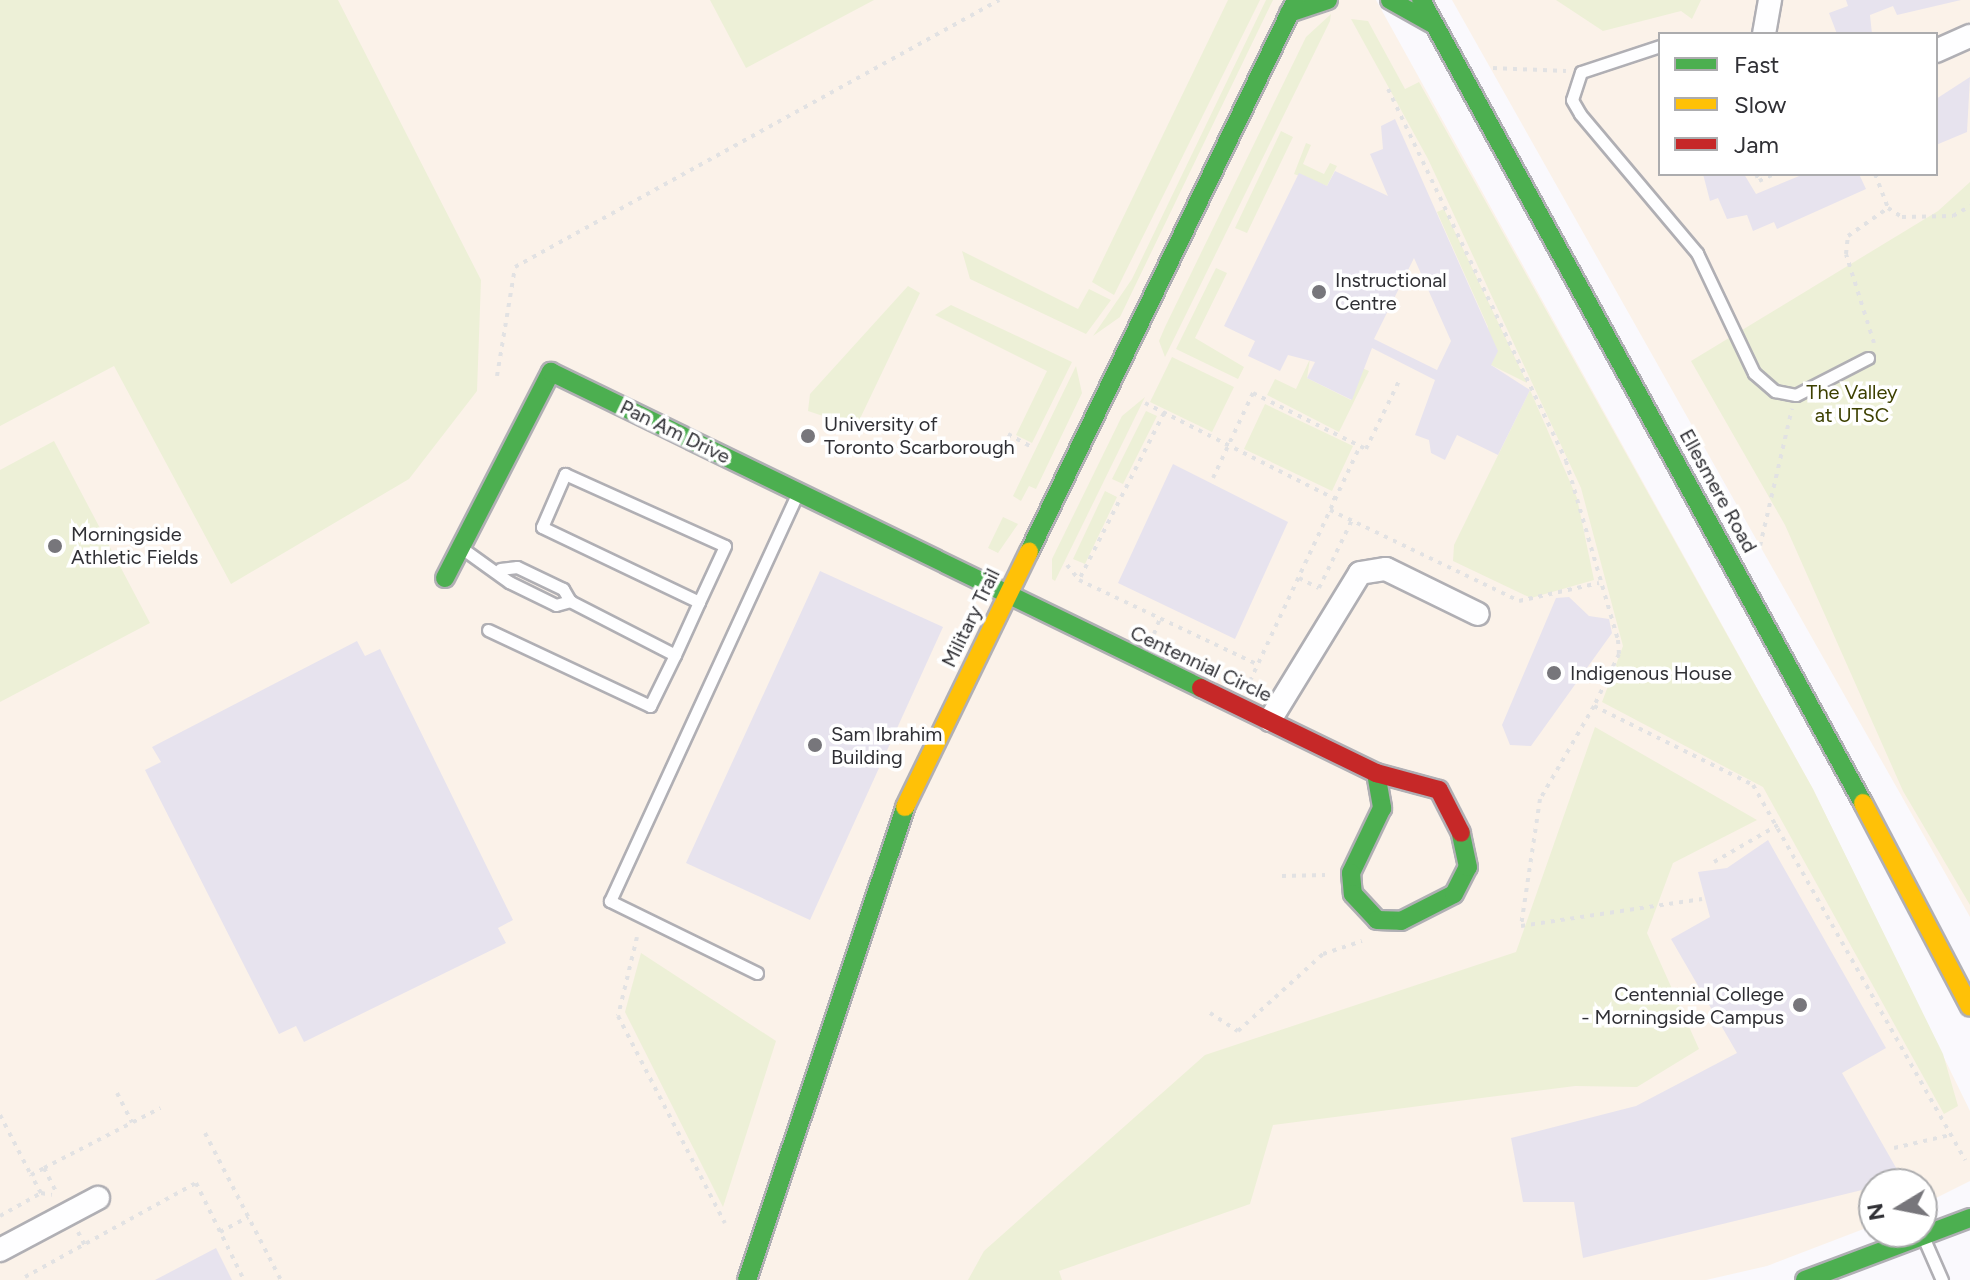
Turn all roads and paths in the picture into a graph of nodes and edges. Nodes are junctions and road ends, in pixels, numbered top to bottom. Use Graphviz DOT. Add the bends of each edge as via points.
graph roads {
  1 [pos="999,0"];
  2 [pos="1328,0"];
  3 [pos="1390,0"];
  4 [pos="1421,0"];
  5 [pos="1770,0"];
  6 [pos="1293,6"];
  7 [pos="1435,27"];
  8 [pos="1764,32"];
  9 [pos="1970,36"];
  10 [pos="1658,47"];
  11 [pos="1938,50"];
  12 [pos="1493,68"];
  13 [pos="1581,72"];
  14 [pos="1388,89"];
  15 [pos="1876,176"];
  16 [pos="1446,204"];
  17 [pos="1970,206"];
  18 [pos="1436,208"];
  19 [pos="1888,208"];
  20 [pos="1868,358"];
  21 [pos="497,376"];
  22 [pos="1399,381"];
  23 [pos="1796,395"];
  24 [pos="1145,403"];
  25 [pos="1164,413"];
  26 [pos="1008,434"];
  27 [pos="1230,444"];
  28 [pos="1360,446"];
  29 [pos="1033,448"];
  30 [pos="1213,478"];
  31 [pos="798,492"];
  32 [pos="1335,499"];
  33 [pos="1330,510"];
  34 [pos="1352,520"];
  35 [pos="1760,546"];
  36 [pos="459,547"];
  37 [pos="1067,565"];
  38 [pos="445,578"];
  39 [pos="1299,578"];
  40 [pos="1079,580"];
  41 [pos="1599,583"];
  42 [pos="1005,598"];
  43 [pos="699,602"];
  44 [pos="1478,614"];
  45 [pos="1160,618"];
  46 [pos="488,630"];
  47 [pos="1154,634"];
  48 [pos="675,655"];
  49 [pos="1257,664"];
  50 [pos="1250,681"];
  51 [pos="1594,706"];
  52 [pos="1270,720"];
  53 [pos="1376,773"];
  54 [pos="1778,825"];
  55 [pos="1714,862"];
  56 [pos="1331,875"];
  57 [pos="1282,876"];
  58 [pos="1702,899"];
  59 [pos="637,937"];
  60 [pos="1369,938"];
  61 [pos="757,973"];
  62 [pos="1970,1007"];
  63 [pos="1210,1013"];
  64 [pos="117,1093"];
  65 [pos="160,1108"];
  66 [pos="0,1115"];
  67 [pos="132,1122"];
  68 [pos="205,1133"];
  69 [pos="1950,1135"];
  70 [pos="1894,1148"];
  71 [pos="1965,1160"];
  72 [pos="44,1168"];
  73 [pos="31,1175"];
  74 [pos="41,1193"];
  75 [pos="57,1194"];
  76 [pos="98,1198"];
  77 [pos="248,1217"];
  78 [pos="1970,1218"];
  79 [pos="725,1223"];
  80 [pos="220,1232"];
  81 [pos="1938,1233"];
  82 [pos="1905,1248"];
  83 [pos="1928,1248"];
  84 [pos="0,1250"];
  85 [pos="1856,1272"];
  86 [pos="25,1277"];
  87 [pos="244,1280"];
  88 [pos="281,1280"];
  89 [pos="747,1280"];
  90 [pos="1805,1280"];
  91 [pos="1942,1280"];
  1 -- 21 [label="path" via="515,267"];
  2 -- 6 [label="street"];
  3 -- 7 [label="street"];
  4 -- 7 [label="street, Ellesmere Road"];
  5 -- 8 [label="street"];
  6 -- 42 [label="street, Military Trail"];
  7 -- 62 [label="street, Ellesmere Road" via="1822,725"];
  9 -- 11 [label="street"];
  10 -- 13 [label="lane"];
  12 -- 13 [label="path"];
  13 -- 23 [label="lane" via="1572,100 1580,114 1697,253 1754,373 1775,391"];
  14 -- 16 [label="path"];
  15 -- 19 [label="path"];
  16 -- 18 [label="path"];
  16 -- 41 [label="path" via="1566,461"];
  17 -- 19 [label="path" via="1940,216 1902,217"];
  19 -- 20 [label="path" via="1848,236 1846,254 1875,340"];
  20 -- 23 [label="lane"];
  22 -- 28 [label="path" via="1366,449"];
  23 -- 35 [label="path"];
  24 -- 25 [label="path"];
  25 -- 27 [label="path"];
  25 -- 40 [label="path"];
  26 -- 29 [label="path"];
  27 -- 28 [label="path" via="1253,393"];
  27 -- 30 [label="path"];
  27 -- 32 [label="path"];
  28 -- 32 [label="path"];
  31 -- 36 [label="street, Pan Am Drive" via="551,372"];
  31 -- 42 [label="street, Pan Am Drive"];
  31 -- 61 [label="lane" via="610,901"];
  32 -- 33 [label="path"];
  33 -- 34 [label="path"];
  33 -- 39 [label="path"];
  34 -- 39 [label="path" via="1319,588"];
  34 -- 41 [label="path" via="1519,601"];
  36 -- 38 [label="street, Pan Am Drive"];
  36 -- 48 [label="lane" via="500,569 509,582 556,605 570,601"];
  37 -- 40 [label="path"];
  39 -- 49 [label="path"];
  40 -- 45 [label="path"];
  41 -- 51 [label="path" via="1619,654"];
  42 -- 52 [label="street, Centennial Circle"];
  42 -- 89 [label="street, Military Trail" via="892,834"];
  43 -- 43 [label="lane" via="542,527 565,474 725,546"];
  43 -- 48 [label="lane"];
  44 -- 52 [label="street" via="1386,569 1360,573"];
  45 -- 47 [label="path"];
  45 -- 49 [label="path"];
  46 -- 48 [label="lane" via="650,706"];
  49 -- 50 [label="path"];
  51 -- 54 [label="path" via="1753,785"];
  51 -- 58 [label="path" via="1552,770 1531,828 1521,926"];
  52 -- 53 [label="street, Centennial Circle"];
  53 -- 53 [label="street, Centennial Circle" via="1382,808 1351,873 1353,894 1377,920 1401,921 1454,894 1466,855 1439,790"];
  54 -- 55 [label="path"];
  54 -- 69 [label="path"];
  56 -- 57 [label="path"];
  59 -- 79 [label="path" via="618,1016"];
  60 -- 63 [label="path" via="1323,954 1238,1031"];
  64 -- 67 [label="path"];
  65 -- 67 [label="path"];
  66 -- 73 [label="path"];
  67 -- 72 [label="path"];
  68 -- 77 [label="path"];
  69 -- 70 [label="path"];
  69 -- 71 [label="path"];
  72 -- 73 [label="path"];
  72 -- 75 [label="path"];
  73 -- 74 [label="path"];
  76 -- 84 [label="street"];
  77 -- 80 [label="path"];
  77 -- 88 [label="path"];
  78 -- 81 [label="street"];
  80 -- 86 [label="path" via="196,1183"];
  80 -- 87 [label="path"];
  82 -- 85 [label="street"];
  83 -- 91 [label="lane"];
  85 -- 90 [label="street"];
}
